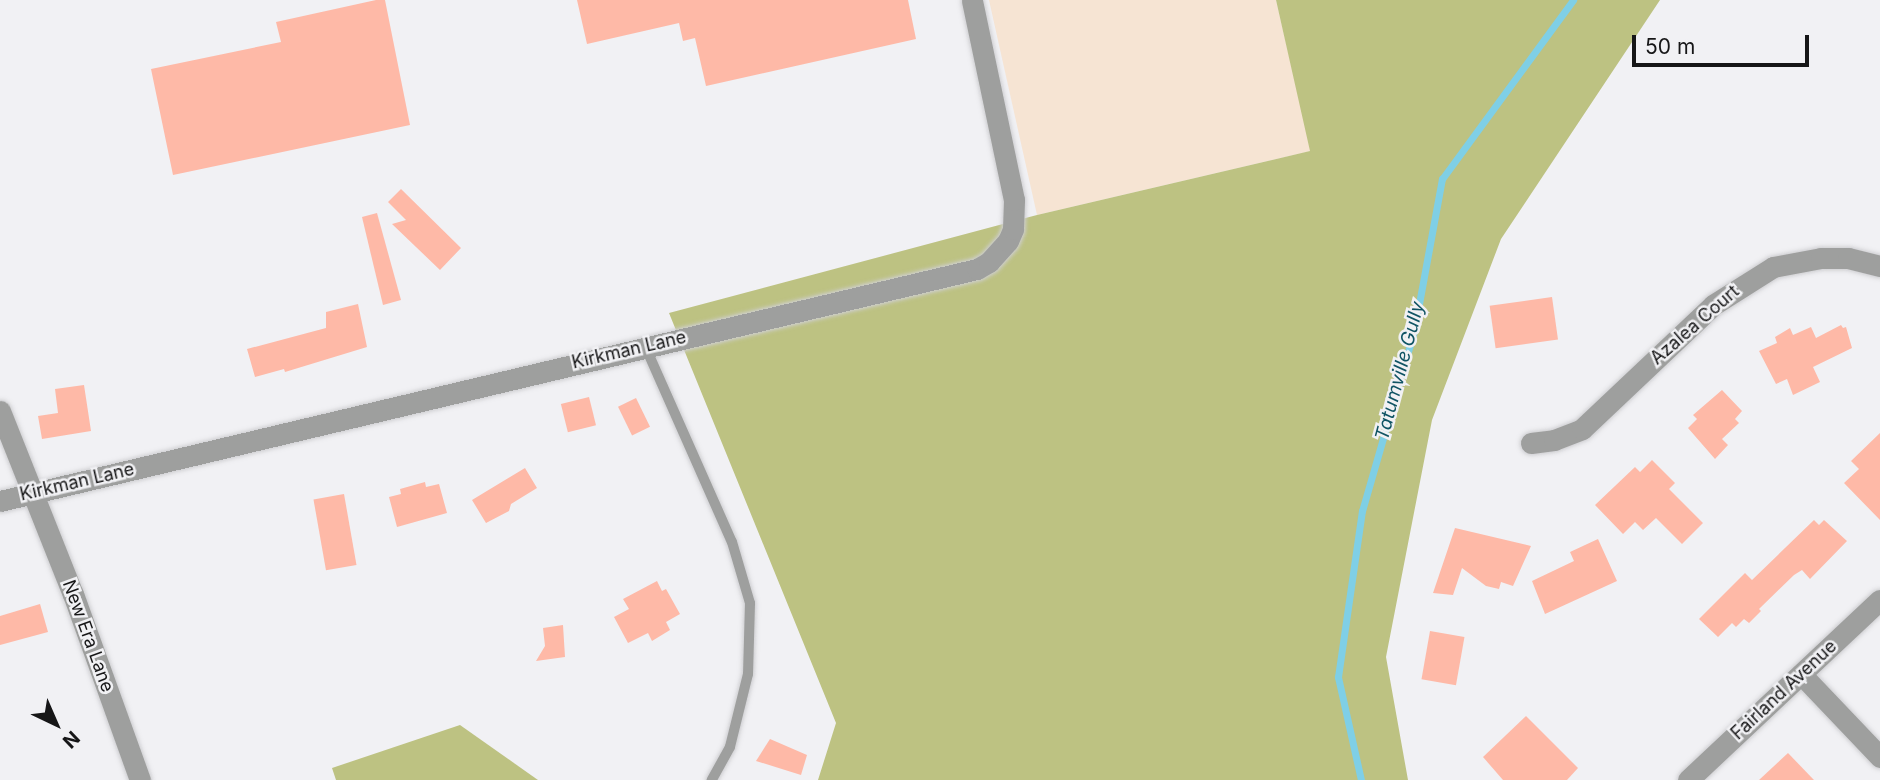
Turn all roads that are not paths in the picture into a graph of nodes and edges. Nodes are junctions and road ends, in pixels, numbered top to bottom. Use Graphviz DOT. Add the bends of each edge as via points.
graph roads {
  1 [pos="972,0"];
  2 [pos="1880,266"];
  3 [pos="645,346"];
  4 [pos="0,411"];
  5 [pos="1531,443"];
  6 [pos="34,493"];
  7 [pos="0,501"];
  8 [pos="1880,600"];
  9 [pos="1801,674"];
  10 [pos="1880,757"];
  11 [pos="140,780"];
  12 [pos="712,780"];
  13 [pos="1688,780"];
  1 -- 3 [label="street, Kirkman Lane" via="1014,200 1013,229 1000,252 958,276"];
  2 -- 5 [label="street, Azalea Court" via="1848,258 1821,258 1773,267 1713,305 1581,429"];
  3 -- 6 [label="street, Kirkman Lane"];
  3 -- 12 [label="lane" via="732,542 750,603 748,674 730,747"];
  4 -- 6 [label="street, New Era Lane"];
  6 -- 7 [label="street, Kirkman Lane"];
  6 -- 11 [label="street, New Era Lane"];
  8 -- 9 [label="street, Fairland Avenue"];
  9 -- 10 [label="street"];
  9 -- 13 [label="street, Fairland Avenue"];
}
